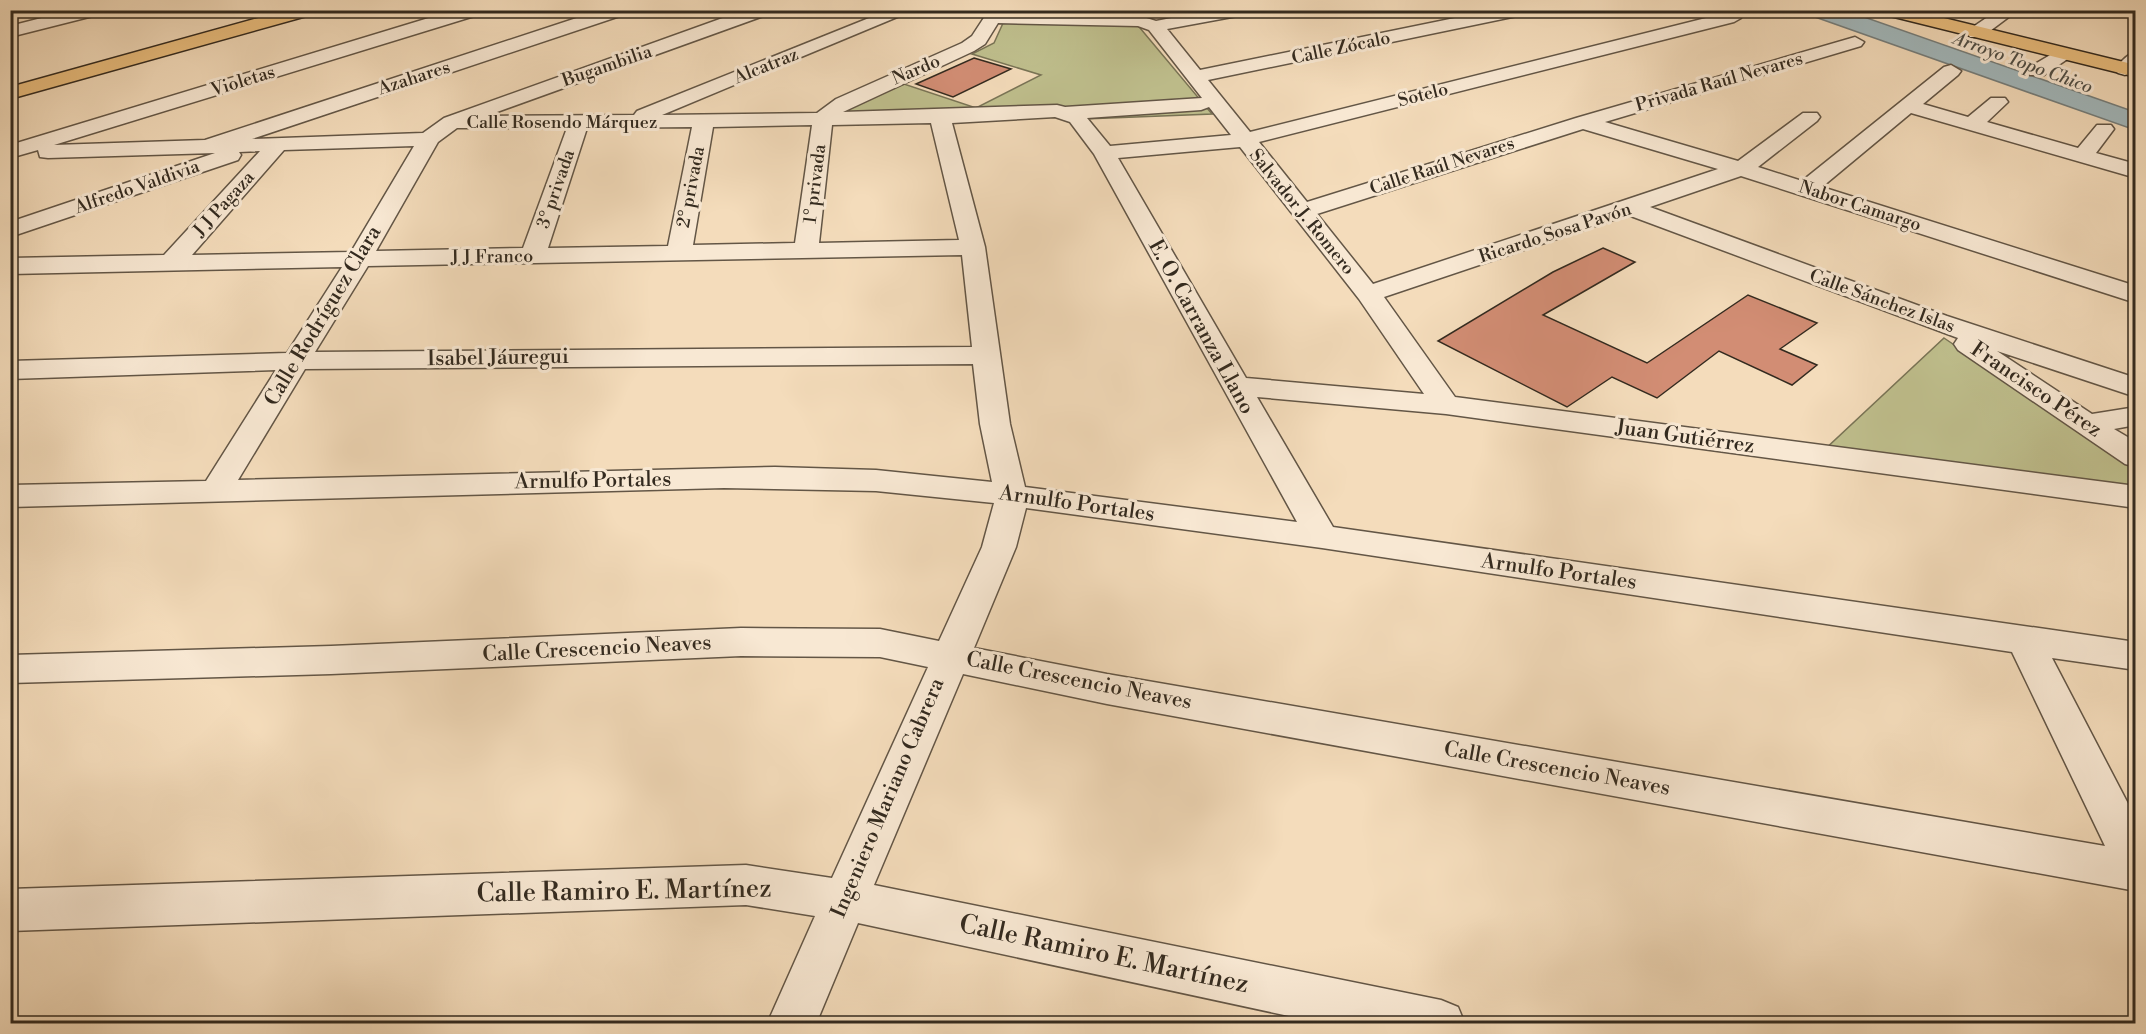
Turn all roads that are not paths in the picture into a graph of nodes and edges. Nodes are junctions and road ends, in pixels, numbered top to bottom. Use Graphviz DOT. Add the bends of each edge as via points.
graph roads {
  1 [pos="95,10"];
  2 [pos="271,10"];
  3 [pos="308,10"];
  4 [pos="475,10"];
  5 [pos="620,10"];
  6 [pos="763,10"];
  7 [pos="906,10"];
  8 [pos="1243,10"];
  9 [pos="1522,10"];
  10 [pos="1735,10"];
  11 [pos="1888,10"];
  12 [pos="2010,10"];
  13 [pos="996,14"];
  14 [pos="1153,25"];
  15 [pos="10,32"];
  16 [pos="1976,33"];
  17 [pos="1855,42"];
  18 [pos="2062,54"];
  19 [pos="2132,66"];
  20 [pos="1951,71"];
  21 [pos="2037,71"];
  22 [pos="1196,77"];
  23 [pos="10,82"];
  24 [pos="10,93"];
  25 [pos="1998,102"];
  26 [pos="1201,104"];
  27 [pos="1908,106"];
  28 [pos="1072,116"];
  29 [pos="940,117"];
  30 [pos="1810,117"];
  31 [pos="823,118"];
  32 [pos="704,121"];
  33 [pos="451,122"];
  34 [pos="579,122"];
  35 [pos="626,122"];
  36 [pos="1582,122"];
  37 [pos="1971,125"];
  38 [pos="2104,129"];
  39 [pos="429,139"];
  40 [pos="1243,140"];
  41 [pos="270,144"];
  42 [pos="209,146"];
  43 [pos="10,153"];
  44 [pos="1104,153"];
  45 [pos="2082,156"];
  46 [pos="1741,169"];
  47 [pos="2136,171"];
  48 [pos="1806,189"];
  49 [pos="1631,208"];
  50 [pos="1302,211"];
  51 [pos="10,230"];
  52 [pos="973,247"];
  53 [pos="806,250"];
  54 [pos="679,253"];
  55 [pos="533,256"];
  56 [pos="359,260"];
  57 [pos="170,264"];
  58 [pos="10,266"];
  59 [pos="1368,294"];
  60 [pos="2136,294"];
  61 [pos="1937,322"];
  62 [pos="987,355"];
  63 [pos="298,361"];
  64 [pos="10,370"];
  65 [pos="1234,386"];
  66 [pos="2136,388"];
  67 [pos="1446,405"];
  68 [pos="2136,416"];
  69 [pos="2086,424"];
  70 [pos="2136,457"];
  71 [pos="215,491"];
  72 [pos="1011,495"];
  73 [pos="10,496"];
  74 [pos="2136,497"];
  75 [pos="1322,537"];
  76 [pos="2025,640"];
  77 [pos="950,655"];
  78 [pos="2136,656"];
  79 [pos="10,669"];
  80 [pos="2136,864"];
  81 [pos="2136,871"];
  82 [pos="845,900"];
  83 [pos="10,910"];
  84 [pos="791,1023"];
  85 [pos="1441,1023"];
  1 -- 15 [label="street"];
  2 -- 23 [label="main road"];
  3 -- 24 [label="main road"];
  4 -- 43 [label="street, Violetas"];
  5 -- 42 [label="street, Azahares"];
  6 -- 33 [label="street, Bugambilia"];
  7 -- 35 [label="street, Alcatraz"];
  8 -- 14 [label="street"];
  9 -- 22 [label="street, Calle Zócalo"];
  10 -- 40 [label="street, Sotelo" via="1728,18"];
  11 -- 16 [label="main road"];
  12 -- 16 [label="street"];
  13 -- 14 [label="street"];
  13 -- 31 [label="street, Nardo" via="979,40 968,47 843,103"];
  14 -- 22 [label="street, Salvador J. Romero"];
  16 -- 18 [label="main road"];
  17 -- 36 [label="street, Privada Raúl Nevares"];
  18 -- 19 [label="main road"];
  18 -- 21 [label="street"];
  20 -- 27 [label="street"];
  22 -- 40 [label="street, Salvador J. Romero"];
  25 -- 37 [label="street"];
  26 -- 28 [label="street, Calle Rosendo Márquez"];
  27 -- 37 [label="street"];
  27 -- 48 [label="street"];
  28 -- 29 [label="street, Calle Rosendo Márquez" via="1045,111"];
  28 -- 44 [label="street, E. O. Carranza Llano"];
  29 -- 31 [label="street, Calle Rosendo Márquez"];
  29 -- 52 [label="street, Ingeniero Mariano Cabrera"];
  30 -- 46 [label="street, Ricardo Sosa Pavón"];
  31 -- 32 [label="street, Calle Rosendo Márquez"];
  31 -- 53 [label="street, 1° privada"];
  32 -- 35 [label="street, Calle Rosendo Márquez"];
  32 -- 54 [label="street, 2° privada"];
  33 -- 34 [label="street, Calle Rosendo Márquez"];
  33 -- 39 [label="street, Calle Rosendo Márquez"];
  34 -- 35 [label="street, Calle Rosendo Márquez"];
  34 -- 55 [label="street, 3° privada"];
  36 -- 46 [label="street, Nabor Camargo"];
  36 -- 50 [label="street, Calle Raúl Nevares"];
  37 -- 45 [label="street"];
  38 -- 45 [label="street"];
  39 -- 41 [label="street"];
  39 -- 56 [label="street, Calle Rodríguez Clara"];
  40 -- 44 [label="street, Sotelo"];
  40 -- 50 [label="street, Salvador J. Romero"];
  41 -- 42 [label="street"];
  41 -- 51 [label="street, Alfredo Valdivia"];
  41 -- 57 [label="street, J J Pagaza"];
  42 -- 43 [label="street"];
  44 -- 65 [label="street, E. O. Carranza Llano"];
  45 -- 47 [label="street"];
  46 -- 48 [label="street, Nabor Camargo"];
  46 -- 49 [label="street, Ricardo Sosa Pavón"];
  48 -- 60 [label="street, Nabor Camargo"];
  49 -- 59 [label="street, Ricardo Sosa Pavón"];
  49 -- 61 [label="street, Calle Sánchez Islas"];
  50 -- 59 [label="street, Salvador J. Romero"];
  52 -- 53 [label="street, J J Franco"];
  52 -- 62 [label="street, Ingeniero Mariano Cabrera"];
  53 -- 54 [label="street, J J Franco"];
  54 -- 55 [label="street, J J Franco"];
  55 -- 56 [label="street, J J Franco"];
  56 -- 57 [label="street, J J Franco"];
  56 -- 63 [label="street, Calle Rodríguez Clara"];
  57 -- 58 [label="street, J J Franco"];
  59 -- 67 [label="street, Salvador J. Romero"];
  61 -- 66 [label="street, Calle Sánchez Islas"];
  61 -- 69 [label="street, Francisco Pérez"];
  62 -- 63 [label="street, Isabel Jáuregui"];
  62 -- 72 [label="street, Ingeniero Mariano Cabrera" via="995,424"];
  63 -- 64 [label="street, Isabel Jáuregui"];
  63 -- 71 [label="street, Calle Rodríguez Clara"];
  65 -- 67 [label="street, Juan Gutiérrez"];
  65 -- 75 [label="street, E. O. Carranza Llano"];
  67 -- 74 [label="street, Juan Gutiérrez"];
  68 -- 69 [label="street"];
  69 -- 70 [label="street, Francisco Pérez"];
  71 -- 72 [label="street, Arnulfo Portales" via="812,477 927,484"];
  71 -- 73 [label="street, Arnulfo Portales"];
  72 -- 75 [label="street, Arnulfo Portales"];
  72 -- 77 [label="street, Ingeniero Mariano Cabrera" via="999,547"];
  75 -- 76 [label="street, Arnulfo Portales"];
  76 -- 78 [label="street, Arnulfo Portales"];
  76 -- 80 [label="street"];
  77 -- 79 [label="street, Calle Crescencio Neaves" via="880,643 741,642"];
  77 -- 81 [label="street, Calle Crescencio Neaves" via="1107,689"];
  77 -- 82 [label="street, Ingeniero Mariano Cabrera"];
  82 -- 83 [label="street, Calle Ramiro E. Martínez" via="746,885"];
  82 -- 84 [label="street, Ingeniero Mariano Cabrera"];
  82 -- 85 [label="street, Calle Ramiro E. Martínez"];
}
